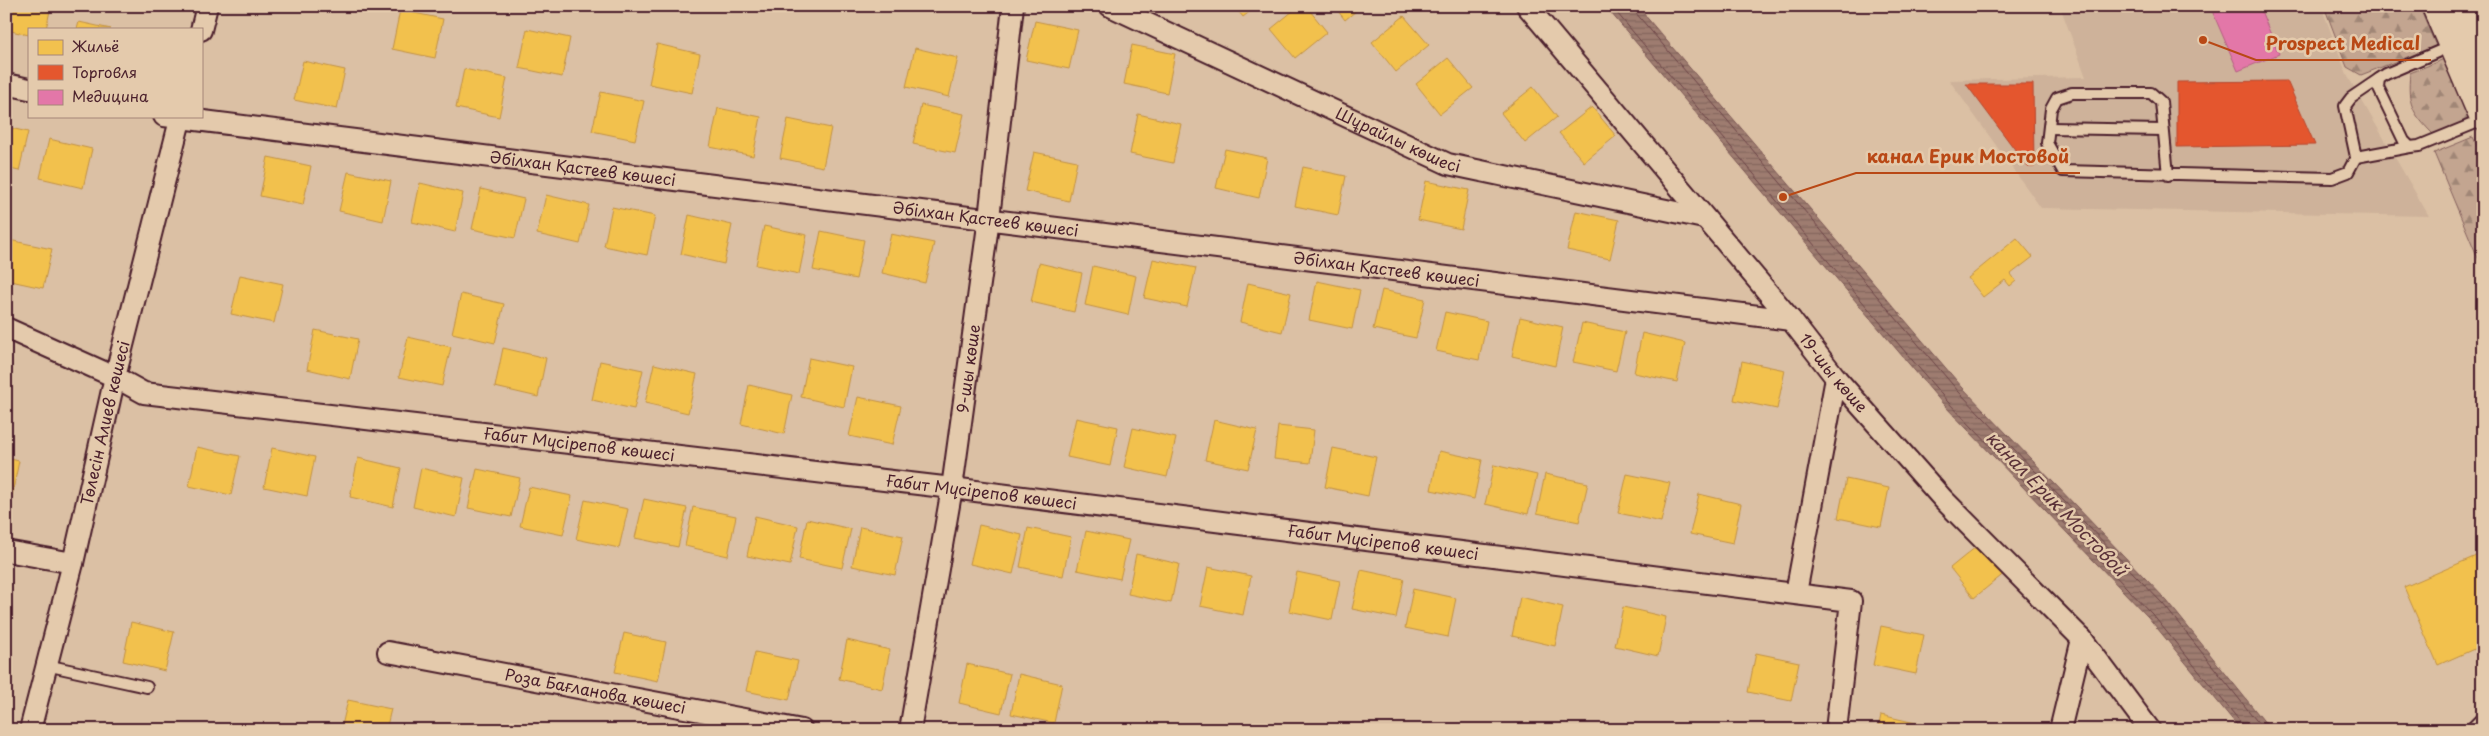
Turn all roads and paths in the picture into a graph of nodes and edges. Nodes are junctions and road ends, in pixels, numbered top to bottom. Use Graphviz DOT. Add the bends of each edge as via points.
graph roads {
  1 [pos="207,6"];
  2 [pos="1014,6"];
  3 [pos="1110,6"];
  4 [pos="1527,6"];
  5 [pos="2436,6"];
  6 [pos="2461,6"];
  7 [pos="202,28"];
  8 [pos="2452,46"];
  9 [pos="2483,58"];
  10 [pos="2379,79"];
  11 [pos="6,84"];
  12 [pos="28,89"];
  13 [pos="175,118"];
  14 [pos="183,118"];
  15 [pos="2483,118"];
  16 [pos="2049,128"];
  17 [pos="2163,130"];
  18 [pos="2410,147"];
  19 [pos="2356,157"];
  20 [pos="2168,175"];
  21 [pos="989,218"];
  22 [pos="1704,218"];
  23 [pos="1791,320"];
  24 [pos="6,328"];
  25 [pos="115,377"];
  26 [pos="1836,378"];
  27 [pos="952,488"];
  28 [pos="6,551"];
  29 [pos="73,563"];
  30 [pos="1796,593"];
  31 [pos="2082,639"];
  32 [pos="388,652"];
  33 [pos="46,665"];
  34 [pos="147,687"];
  35 [pos="2483,717"];
  36 [pos="30,730"];
  37 [pos="802,730"];
  38 [pos="910,730"];
  39 [pos="1836,730"];
  40 [pos="2060,730"];
  41 [pos="2150,730"];
  42 [pos="2470,730"];
  1 -- 7 [label="street"];
  2 -- 21 [label="street, 9-шы көше"];
  3 -- 22 [label="street, Шұрайлы көшесі" via="1448,164"];
  4 -- 22 [label="street, 19-шы көше"];
  5 -- 8 [label="main road"];
  6 -- 9 [label="main road"];
  8 -- 10 [label="lane"];
  8 -- 15 [label="main road"];
  10 -- 18 [label="lane" via="2378,87"];
  10 -- 19 [label="lane" via="2351,98 2345,106"];
  11 -- 12 [label="street"];
  13 -- 25 [label="street, Төлесін Алиев көшесі"];
  14 -- 21 [label="street, Әбілхан Қастеев көшесi"];
  15 -- 18 [label="lane"];
  16 -- 17 [label="lane"];
  16 -- 17 [label="lane" via="2051,108 2057,98 2072,93 2151,93 2161,102"];
  16 -- 20 [label="lane" via="2048,143 2063,171"];
  17 -- 20 [label="lane"];
  18 -- 19 [label="lane"];
  19 -- 20 [label="lane" via="2348,172 2332,178"];
  21 -- 23 [label="street, Әбілхан Қастеев көшесi"];
  21 -- 27 [label="street, 9-шы көше"];
  22 -- 23 [label="street, 19-шы көше"];
  23 -- 26 [label="street, 19-шы көше"];
  24 -- 25 [label="street, Ғабит Мүсірепов көшесi"];
  25 -- 27 [label="street, Ғабит Мүсірепов көшесi" via="144,392"];
  25 -- 29 [label="street, Төлесін Алиев көшесі"];
  26 -- 30 [label="street"];
  26 -- 31 [label="street, 19-шы көше" via="1943,499"];
  27 -- 30 [label="street, Ғабит Мүсірепов көшесi"];
  27 -- 38 [label="street, 9-шы көше"];
  28 -- 29 [label="street"];
  29 -- 33 [label="street, Төлесін Алиев көшесі"];
  30 -- 39 [label="street, Ғабит Мүсірепов көшесi" via="1852,601"];
  31 -- 40 [label="street"];
  31 -- 41 [label="street, 19-шы көше"];
  32 -- 37 [label="street, Роза Бағланова көшесi"];
  33 -- 34 [label="lane"];
  33 -- 36 [label="street, Төлесін Алиев көшесі"];
  35 -- 42 [label="lane"];
}
